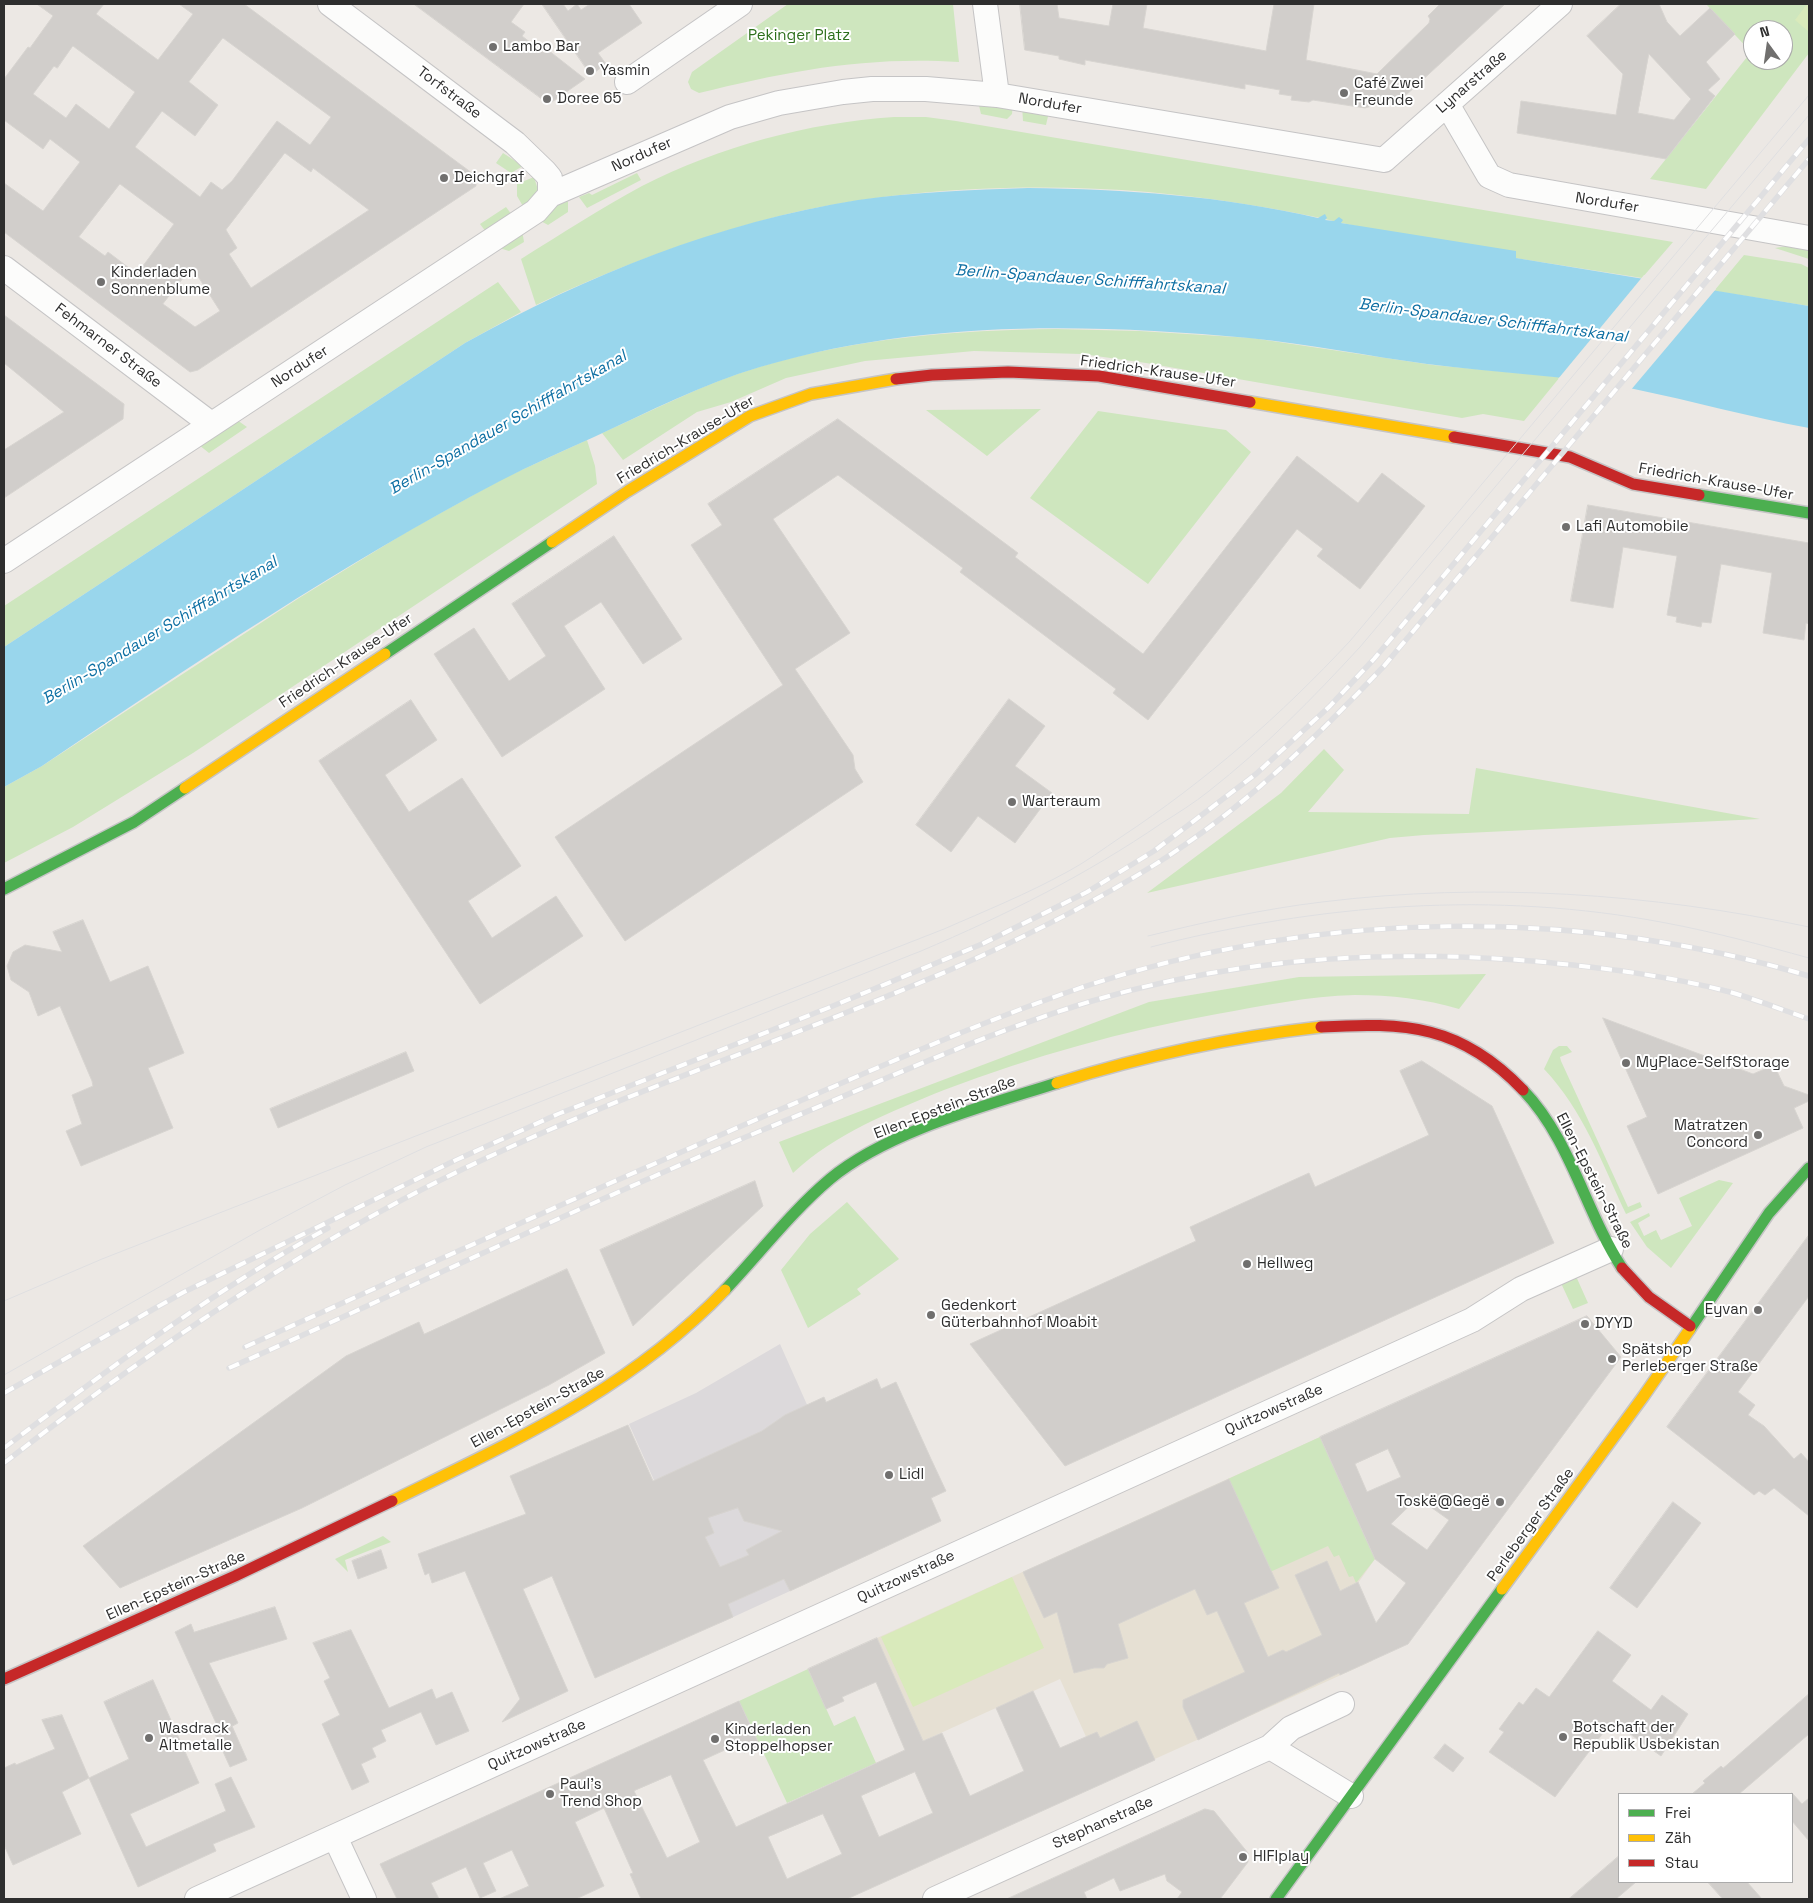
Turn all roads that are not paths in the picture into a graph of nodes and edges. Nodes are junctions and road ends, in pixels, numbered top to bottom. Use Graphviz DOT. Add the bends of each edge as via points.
graph roads {
  1 [pos="330,4"];
  2 [pos="740,4"];
  3 [pos="985,4"];
  4 [pos="1560,4"];
  5 [pos="627,82"];
  6 [pos="997,95"];
  7 [pos="1447,104"];
  8 [pos="1384,160"];
  9 [pos="550,195"];
  10 [pos="1809,238"];
  11 [pos="4,268"];
  12 [pos="211,424"];
  13 [pos="1809,513"];
  14 [pos="4,561"];
  15 [pos="4,889"];
  16 [pos="1807,1174"];
  17 [pos="1611,1249"];
  18 [pos="1690,1326"];
  19 [pos="4,1679"];
  20 [pos="1342,1704"];
  21 [pos="1270,1747"];
  22 [pos="1350,1796"];
  23 [pos="335,1837"];
  24 [pos="197,1899"];
  25 [pos="364,1899"];
  26 [pos="935,1899"];
  27 [pos="1276,1899"];
  1 -- 9 [label="street, Torfstraße" via="515,143 550,178"];
  2 -- 5 [label="street"];
  3 -- 6 [label="street"];
  4 -- 7 [label="street, Lynarstraße"];
  6 -- 8 [label="street, Nordufer"];
  6 -- 9 [label="street, Nordufer" via="926,89 872,89 779,103 699,129"];
  7 -- 8 [label="street, Lynarstraße"];
  7 -- 10 [label="street, Nordufer" via="1490,176 1509,185"];
  9 -- 12 [label="street, Nordufer" via="536,212"];
  11 -- 12 [label="street, Fehmarner Straße"];
  12 -- 14 [label="street, Nordufer"];
  13 -- 15 [label="main road, Friedrich-Krause-Ufer" via="1633,484 1570,457 1099,376 1008,372 932,375 830,389 791,400 736,424 619,496 134,822"];
  16 -- 18 [label="main road, Perleberger Straße" via="1777,1203"];
  17 -- 18 [label="main road, Ellen-Epstein-Straße" via="1641,1292"];
  17 -- 19 [label="main road, Ellen-Epstein-Straße" via="1557,1136 1538,1106 1521,1085 1492,1061 1461,1042 1439,1034 1376,1024 1297,1030 1205,1046 1107,1069 1020,1094 947,1120 850,1165 801,1207 722,1294 678,1336 642,1365 590,1399 311,1542"];
  17 -- 23 [label="street, Quitzowstraße" via="1521,1289 1472,1320"];
  18 -- 22 [label="main road, Perleberger Straße" via="1560,1512"];
  20 -- 21 [label="street, Stephanstraße" via="1291,1728"];
  21 -- 22 [label="street"];
  21 -- 26 [label="street, Stephanstraße"];
  22 -- 27 [label="main road, Perleberger Straße"];
  23 -- 24 [label="street, Quitzowstraße"];
  23 -- 25 [label="street"];
}
